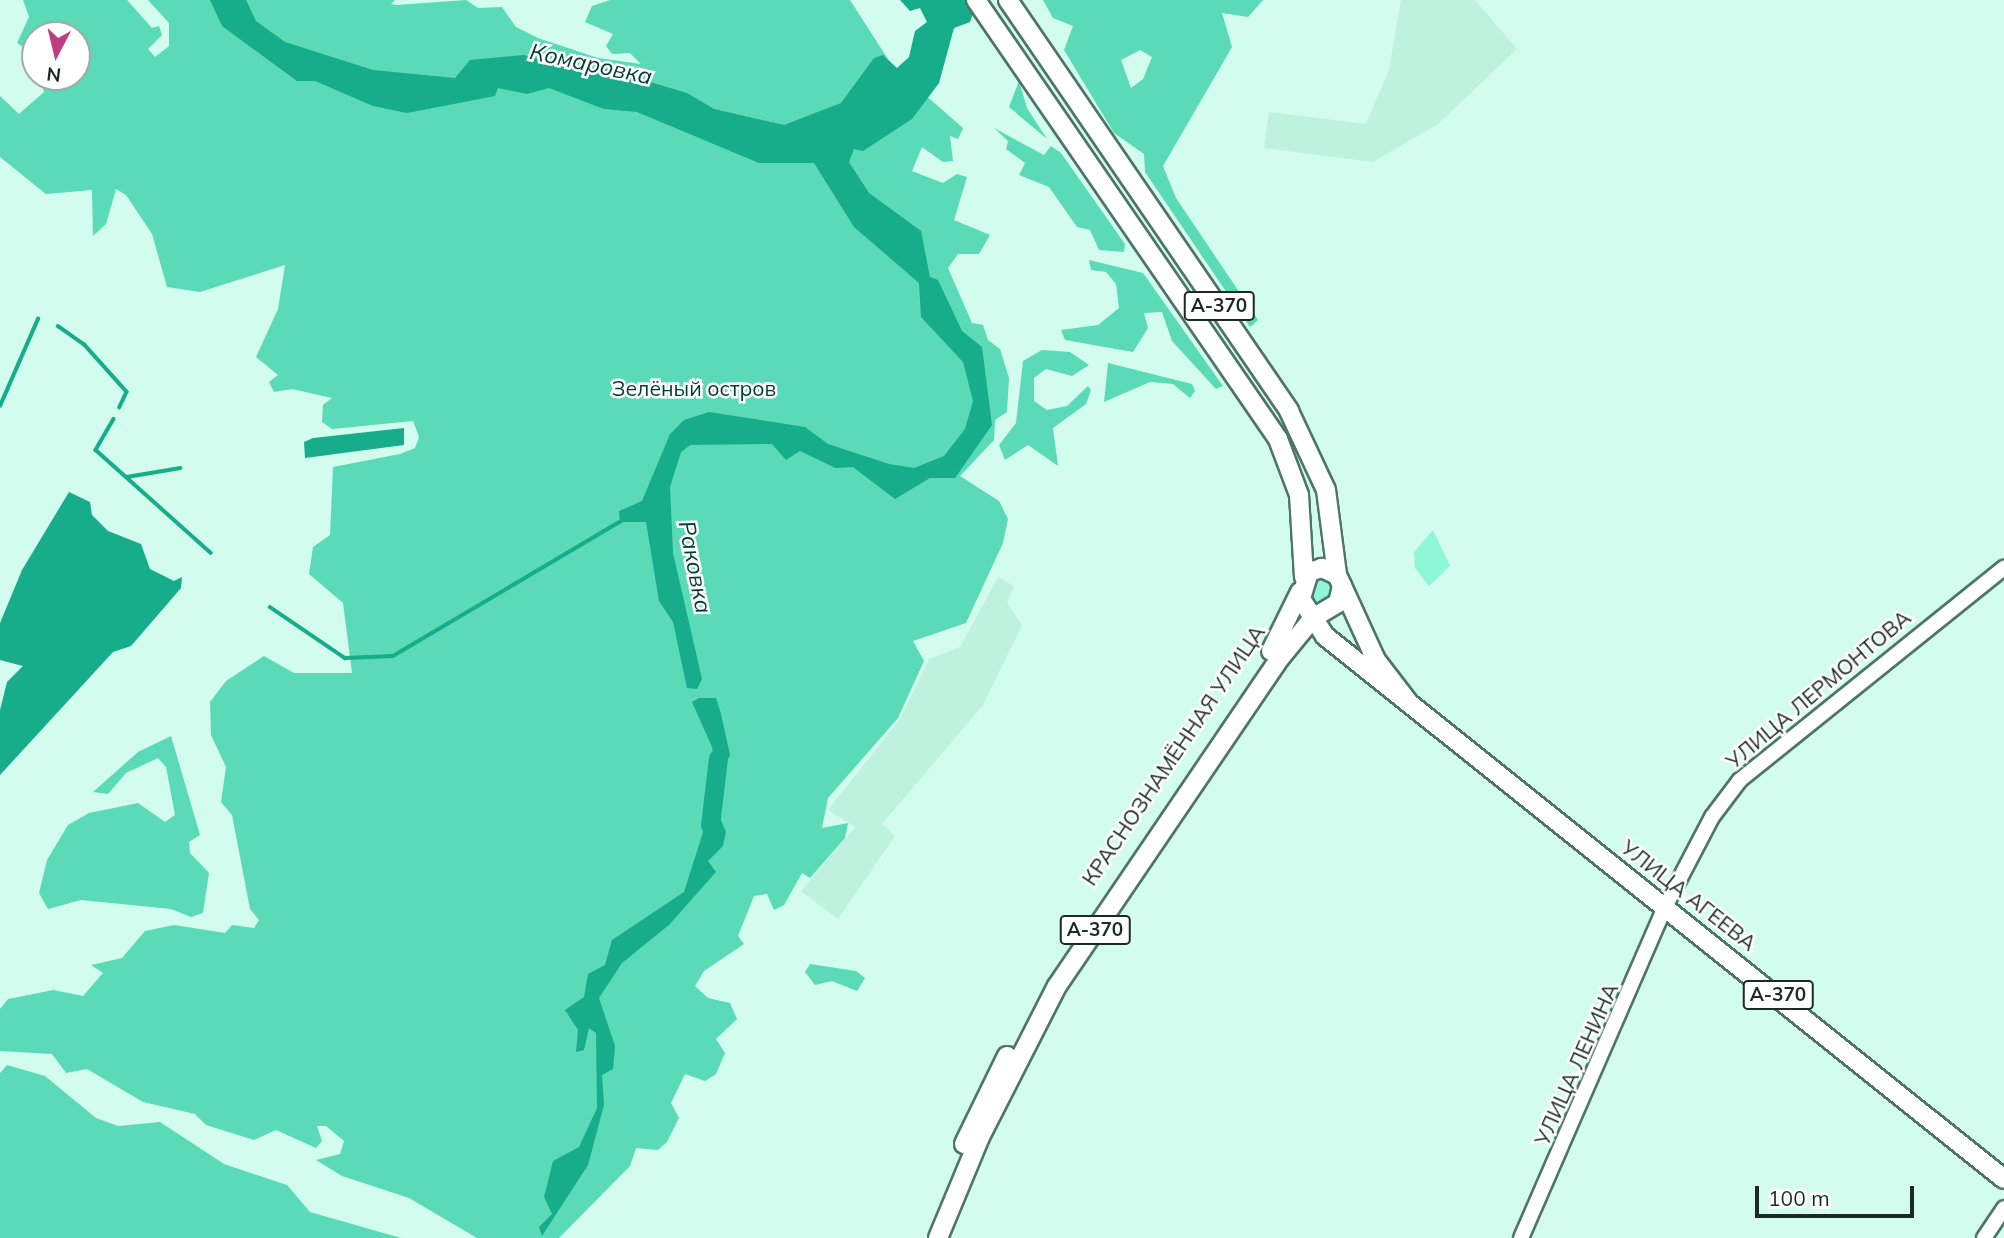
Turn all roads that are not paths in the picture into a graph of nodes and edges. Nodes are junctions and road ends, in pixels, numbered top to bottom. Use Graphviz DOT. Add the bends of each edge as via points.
graph roads {
  1 [pos="976,0"];
  2 [pos="1008,0"];
  3 [pos="1098,128"];
  4 [pos="1075,142"];
  5 [pos="2004,568"];
  6 [pos="1339,580"];
  7 [pos="1302,584"];
  8 [pos="1313,618"];
  9 [pos="1409,703"];
  10 [pos="1666,905"];
  11 [pos="994,1093"];
  12 [pos="2004,1179"];
  13 [pos="2004,1208"];
  14 [pos="926,1238"];
  15 [pos="938,1238"];
  16 [pos="1521,1238"];
  17 [pos="1983,1238"];
  1 -- 4 [label="highway, А-370"];
  2 -- 3 [label="highway, А-370"];
  3 -- 4 [label="highway"];
  3 -- 6 [label="highway, А-370" via="1289,411 1326,491"];
  4 -- 7 [label="highway, А-370" via="1278,439 1299,495"];
  5 -- 10 [label="main road, УЛИЦА ЛЕРМОНТОВА" via="1740,780 1712,817"];
  6 -- 7 [label="highway" via="1322,568"];
  6 -- 8 [label="highway, А-370" via="1338,603"];
  6 -- 9 [label="highway, УЛИЦА АГЕЕВА / А-370" via="1376,660"];
  7 -- 8 [label="highway, А-370"];
  7 -- 11 [label="highway, КРАСНОЗНАМЁННАЯ УЛИЦА / А-370" via="1282,636 1068,953"];
  8 -- 9 [label="highway, УЛИЦА АГЕЕВА / А-370" via="1325,636"];
  8 -- 11 [label="highway, КРАСНОЗНАМЁННАЯ УЛИЦА / А-370" via="1063,977"];
  9 -- 10 [label="highway, УЛИЦА АГЕЕВА / А-370"];
  10 -- 12 [label="highway, УЛИЦА АГЕЕВА / А-370"];
  10 -- 16 [label="main road, УЛИЦА ЛЕНИНА"];
  11 -- 14 [label="highway, КРАСНОЗНАМЁННАЯ УЛИЦА / А-370"];
  11 -- 15 [label="highway, КРАСНОЗНАМЁННАЯ УЛИЦА / А-370"];
  13 -- 17 [label="main road"];
}
